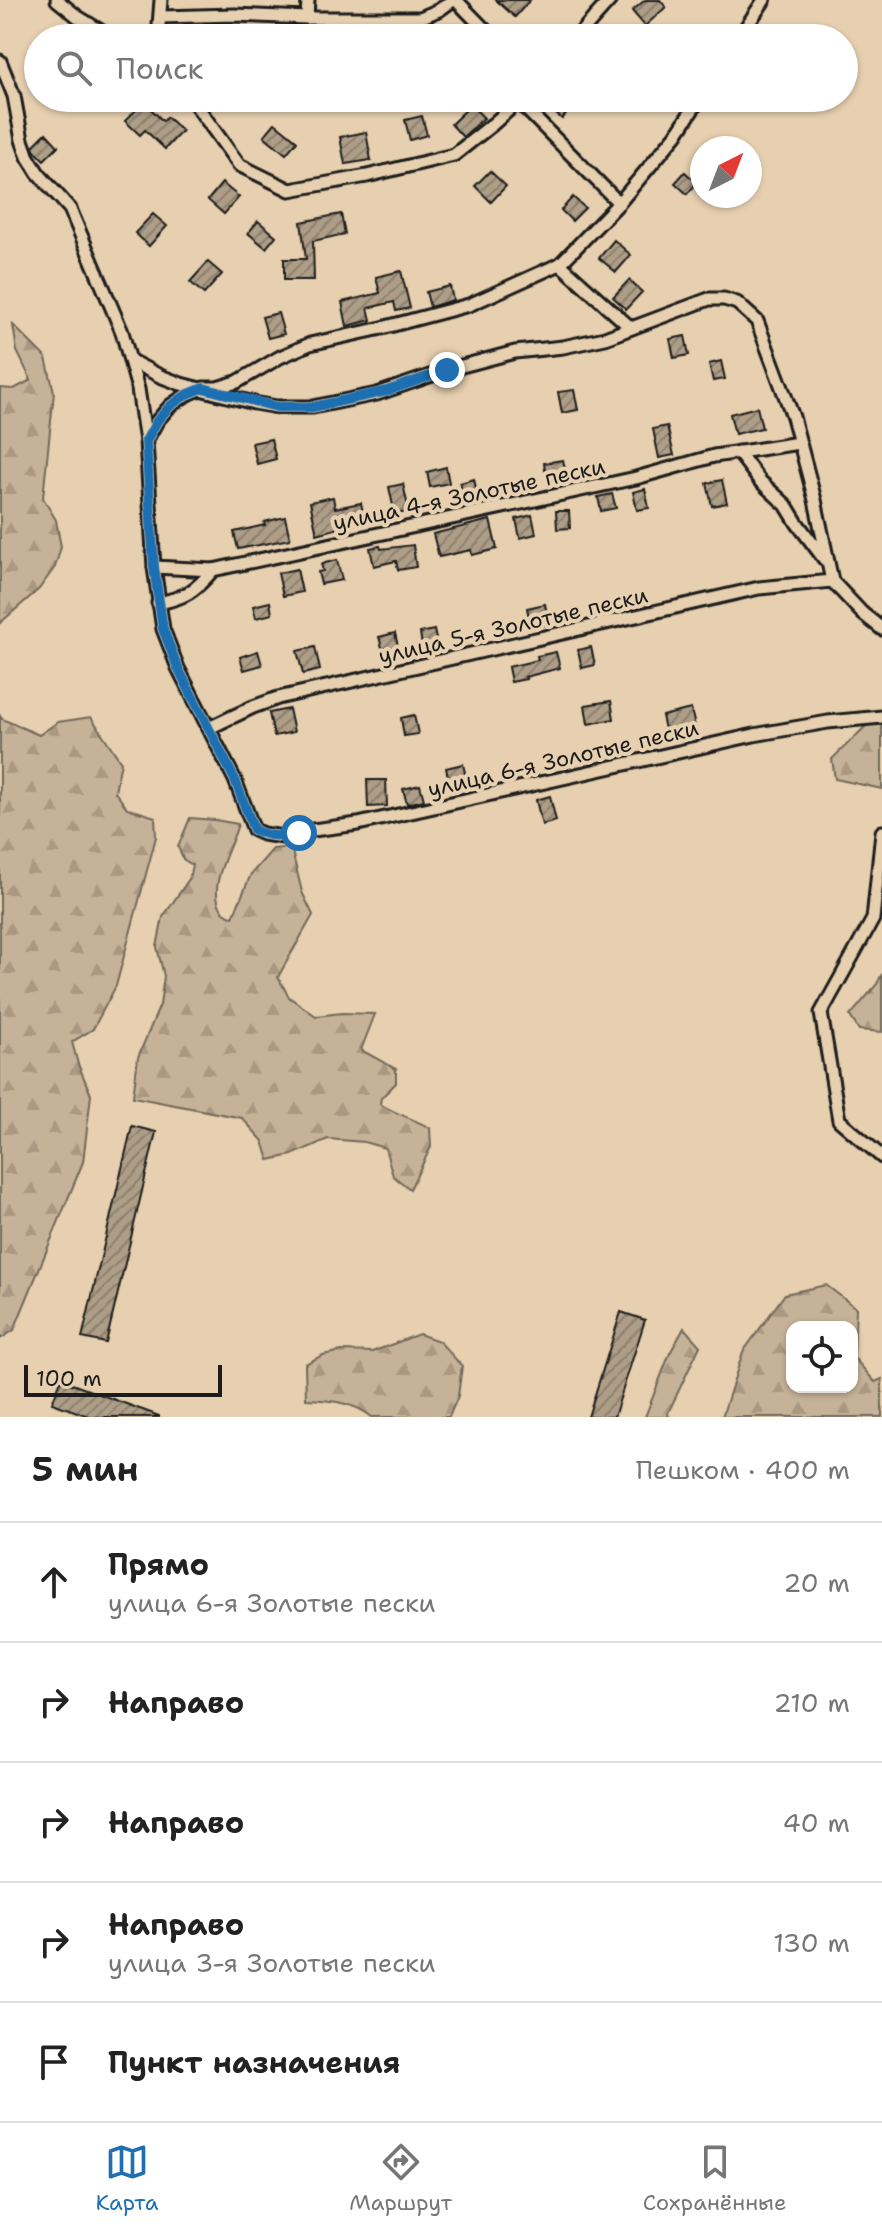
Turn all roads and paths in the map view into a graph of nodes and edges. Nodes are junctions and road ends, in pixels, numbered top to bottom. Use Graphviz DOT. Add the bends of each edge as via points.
graph roads {
  1 [pos="57,0"];
  2 [pos="161,0"];
  3 [pos="308,0"];
  4 [pos="454,0"];
  5 [pos="610,0"];
  6 [pos="764,0"];
  7 [pos="161,17"];
  8 [pos="307,18"];
  9 [pos="89,24"];
  10 [pos="160,24"];
  11 [pos="479,24"];
  12 [pos="589,24"];
  13 [pos="748,24"];
  14 [pos="0,61"];
  15 [pos="201,112"];
  16 [pos="506,112"];
  17 [pos="532,112"];
  18 [pos="691,112"];
  19 [pos="619,203"];
  20 [pos="560,264"];
  21 [pos="631,328"];
  22 [pos="131,361"];
  23 [pos="203,388"];
  24 [pos="146,441"];
  25 [pos="799,443"];
  26 [pos="738,452"];
  27 [pos="829,564"];
  28 [pos="154,567"];
  29 [pos="213,570"];
  30 [pos="832,581"];
  31 [pos="158,603"];
  32 [pos="882,629"];
  33 [pos="882,717"];
  34 [pos="209,728"];
  35 [pos="882,832"];
  36 [pos="882,1157"];
  1 -- 9 [label="street"];
  2 -- 7 [label="street"];
  3 -- 8 [label="street"];
  4 -- 8 [label="street" via="420,18"];
  4 -- 11 [label="street"];
  5 -- 12 [label="street"];
  6 -- 13 [label="street"];
  7 -- 8 [label="street"];
  7 -- 10 [label="street"];
  14 -- 22 [label="street" via="28,157 70,209"];
  15 -- 16 [label="street" via="239,165 290,190 454,155"];
  17 -- 19 [label="street"];
  18 -- 19 [label="street"];
  19 -- 20 [label="street"];
  20 -- 21 [label="street"];
  20 -- 23 [label="street" via="469,305 310,344 237,382"];
  21 -- 23 [label="street" via="580,344 515,352 387,391 313,407 277,407"];
  21 -- 25 [label="street" via="709,299 737,303 757,321"];
  22 -- 23 [label="street"];
  22 -- 24 [label="street"];
  23 -- 24 [label="street" via="170,406"];
  24 -- 28 [label="street"];
  25 -- 26 [label="street, улица 4-я Золотые пески"];
  25 -- 27 [label="street"];
  26 -- 27 [label="street"];
  26 -- 29 [label="street, улица 4-я Золотые пески"];
  27 -- 30 [label="street"];
  28 -- 29 [label="street"];
  28 -- 31 [label="street"];
  29 -- 31 [label="street, улица 4-я Золотые пески" via="187,595"];
  30 -- 32 [label="street"];
  30 -- 34 [label="street, улица 5-я Золотые пески" via="759,588 278,698"];
  31 -- 34 [label="street" via="170,648"];
  33 -- 34 [label="street, улица 6-я Золотые пески" via="754,735 283,837 254,830"];
  35 -- 36 [label="street" via="873,919 821,1013 839,1120"];
}
